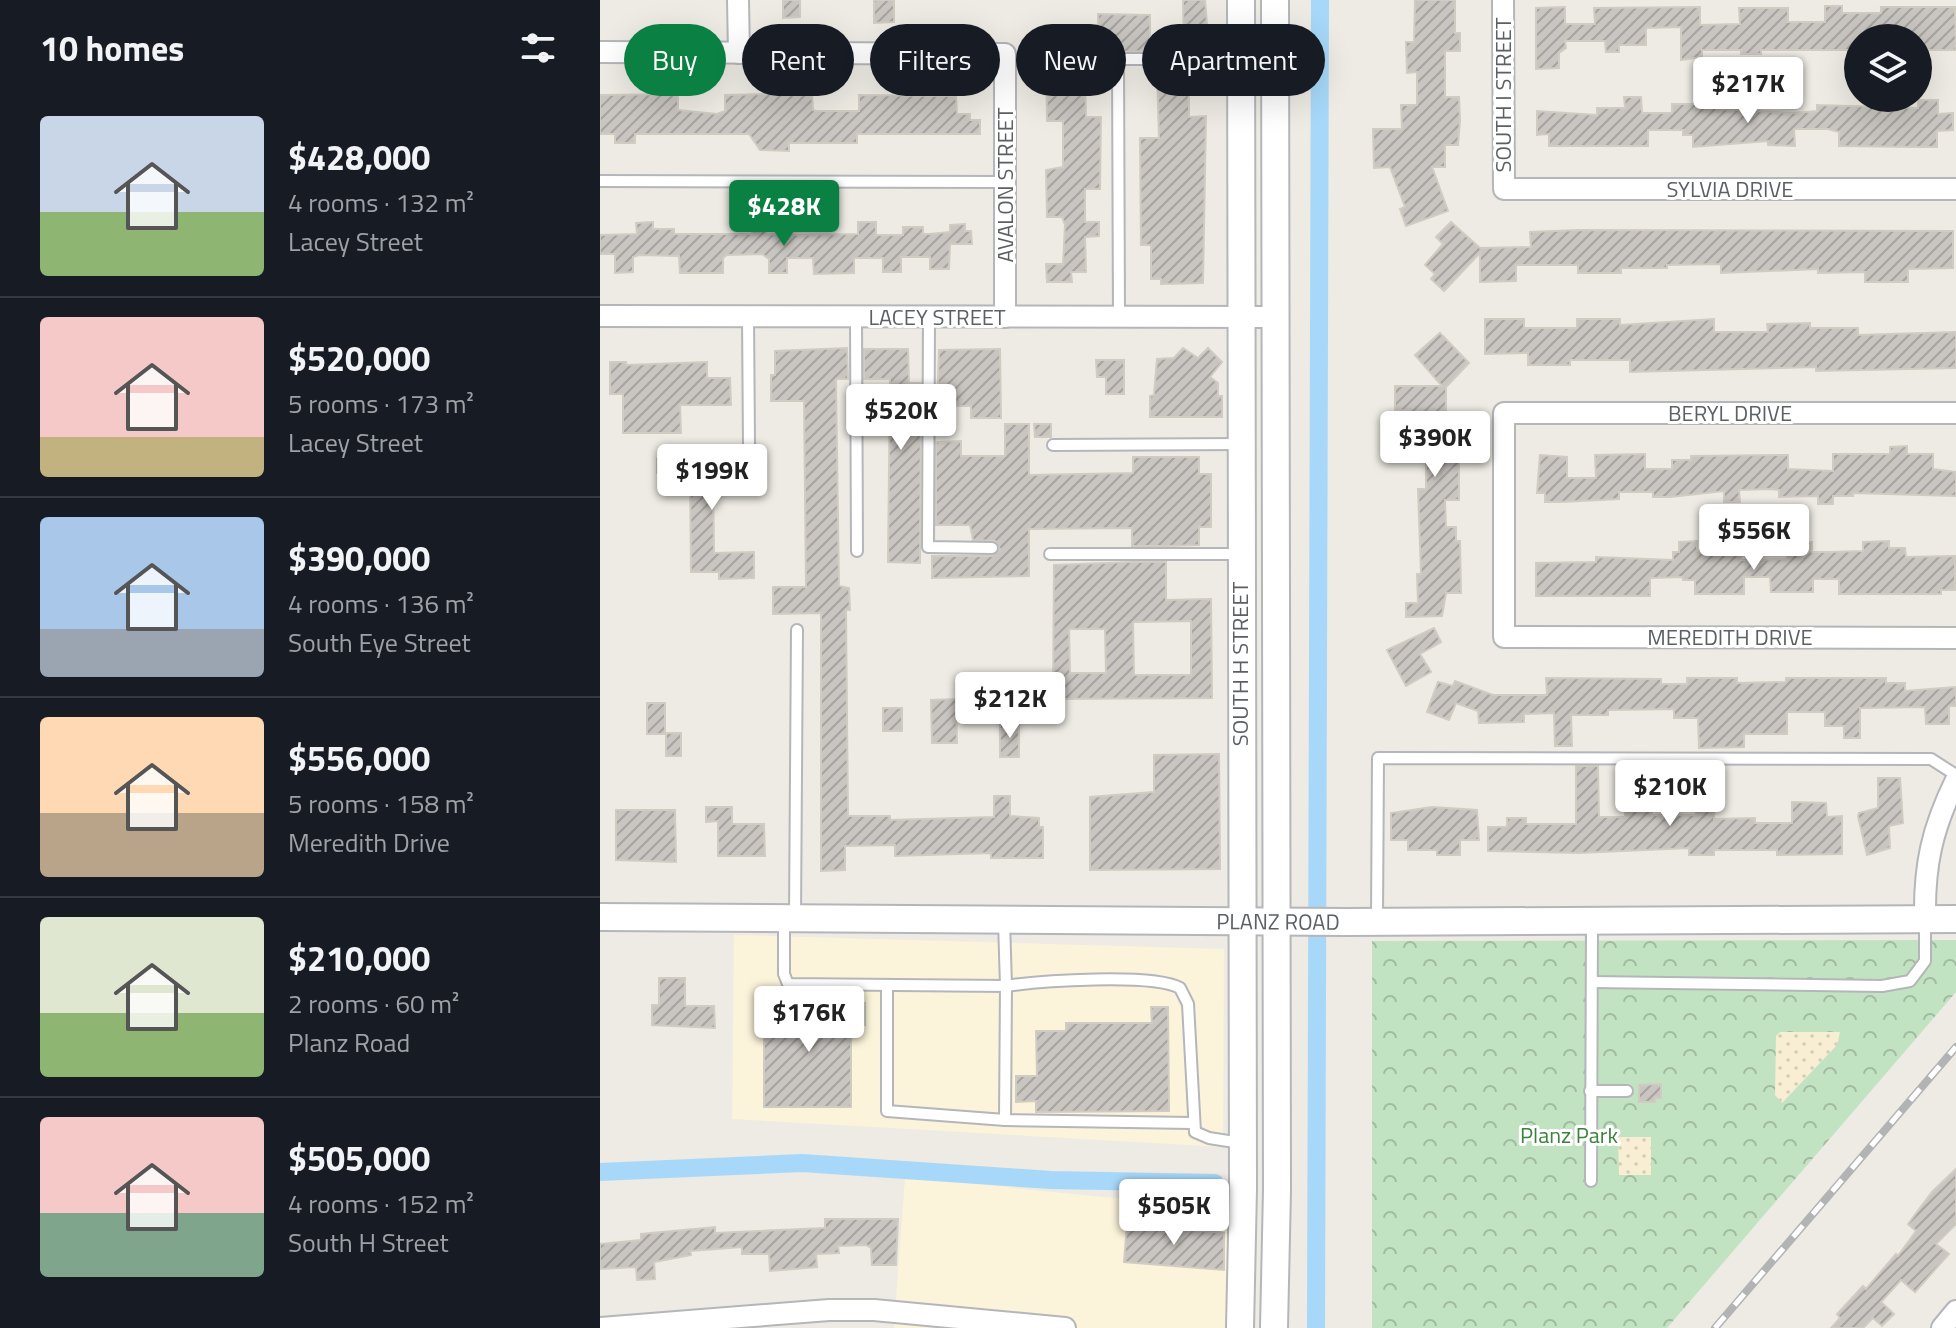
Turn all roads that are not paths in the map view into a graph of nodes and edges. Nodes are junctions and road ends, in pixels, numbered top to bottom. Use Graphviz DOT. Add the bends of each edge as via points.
graph roads {
  1 [pos="738,0"];
  2 [pos="1241,0"];
  3 [pos="1275,0"];
  4 [pos="1503,0"];
  5 [pos="1241,24"];
  6 [pos="600,52"];
  7 [pos="739,53"];
  8 [pos="1142,59"];
  9 [pos="1240,96"];
  10 [pos="600,181"];
  11 [pos="1005,182"];
  12 [pos="1504,189"];
  13 [pos="1956,189"];
  14 [pos="600,316"];
  15 [pos="1239,316"];
  16 [pos="748,317"];
  17 [pos="856,317"];
  18 [pos="929,317"];
  19 [pos="1005,317"];
  20 [pos="1119,317"];
  21 [pos="1273,317"];
  22 [pos="1956,413"];
  23 [pos="1240,444"];
  24 [pos="749,445"];
  25 [pos="1053,445"];
  26 [pos="992,548"];
  27 [pos="857,551"];
  28 [pos="1050,554"];
  29 [pos="1240,554"];
  30 [pos="797,630"];
  31 [pos="1504,637"];
  32 [pos="1956,638"];
  33 [pos="1956,778"];
  34 [pos="600,917"];
  35 [pos="789,918"];
  36 [pos="1004,919"];
  37 [pos="1925,919"];
  38 [pos="1956,919"];
  39 [pos="1240,920"];
  40 [pos="1276,920"];
  41 [pos="1592,920"];
  42 [pos="1377,921"];
  43 [pos="1592,982"];
  44 [pos="887,986"];
  45 [pos="1006,986"];
  46 [pos="1590,1091"];
  47 [pos="1627,1091"];
  48 [pos="1005,1120"];
  49 [pos="1192,1123"];
  50 [pos="1242,1143"];
  51 [pos="1591,1181"];
  52 [pos="1956,1311"];
  53 [pos="778,1321"];
  54 [pos="911,1321"];
  55 [pos="600,1328"];
  56 [pos="1065,1328"];
  57 [pos="1240,1328"];
  58 [pos="1274,1328"];
  59 [pos="1942,1328"];
  1 -- 7 [label="street"];
  2 -- 5 [label="street, SOUTH H STREET"];
  3 -- 21 [label="street, SOUTH H STREET"];
  4 -- 12 [label="street, SOUTH I STREET"];
  6 -- 7 [label="street"];
  7 -- 11 [label="street, AVALON STREET" via="1005,54"];
  8 -- 20 [label="lane" via="1118,59"];
  9 -- 15 [label="street, SOUTH H STREET"];
  10 -- 11 [label="lane"];
  11 -- 19 [label="street, AVALON STREET"];
  12 -- 13 [label="street, SYLVIA DRIVE"];
  14 -- 16 [label="street, LACEY STREET"];
  15 -- 20 [label="street, LACEY STREET"];
  15 -- 21 [label="street, LACEY STREET"];
  15 -- 23 [label="street, SOUTH H STREET"];
  16 -- 17 [label="street, LACEY STREET"];
  16 -- 24 [label="lane"];
  17 -- 18 [label="street, LACEY STREET"];
  17 -- 27 [label="lane"];
  18 -- 19 [label="street, LACEY STREET"];
  18 -- 26 [label="lane" via="928,547"];
  19 -- 20 [label="street, LACEY STREET"];
  21 -- 40 [label="street, SOUTH H STREET"];
  22 -- 31 [label="street, BERYL DRIVE" via="1504,413"];
  23 -- 25 [label="lane"];
  23 -- 29 [label="street, SOUTH H STREET"];
  28 -- 29 [label="lane"];
  29 -- 39 [label="street, SOUTH H STREET"];
  30 -- 35 [label="lane"];
  31 -- 32 [label="street, MEREDITH DRIVE"];
  33 -- 37 [label="street" via="1931,839 1924,873"];
  33 -- 42 [label="lane" via="1931,759 1378,758"];
  34 -- 35 [label="street, PLANZ ROAD"];
  35 -- 36 [label="street, PLANZ ROAD"];
  35 -- 44 [label="lane" via="784,974 788,984"];
  36 -- 39 [label="street, PLANZ ROAD"];
  36 -- 45 [label="lane"];
  37 -- 38 [label="street, PLANZ ROAD"];
  37 -- 41 [label="street, PLANZ ROAD"];
  37 -- 43 [label="lane" via="1925,961 1910,981 1882,986"];
  39 -- 40 [label="street, PLANZ ROAD"];
  39 -- 50 [label="street, SOUTH H STREET"];
  40 -- 42 [label="street, PLANZ ROAD"];
  40 -- 58 [label="street, SOUTH H STREET"];
  41 -- 42 [label="street, PLANZ ROAD"];
  41 -- 43 [label="lane"];
  43 -- 46 [label="lane"];
  44 -- 45 [label="lane"];
  44 -- 48 [label="lane" via="887,1111"];
  45 -- 48 [label="lane"];
  45 -- 49 [label="lane" via="1158,982 1180,988 1188,1004"];
  46 -- 47 [label="lane"];
  46 -- 51 [label="lane"];
  48 -- 49 [label="lane"];
  49 -- 50 [label="lane" via="1200,1135"];
  50 -- 57 [label="street, SOUTH H STREET"];
  52 -- 59 [label="street"];
  53 -- 54 [label="street" via="844,1310"];
  53 -- 55 [label="street"];
  54 -- 56 [label="street"];
}
